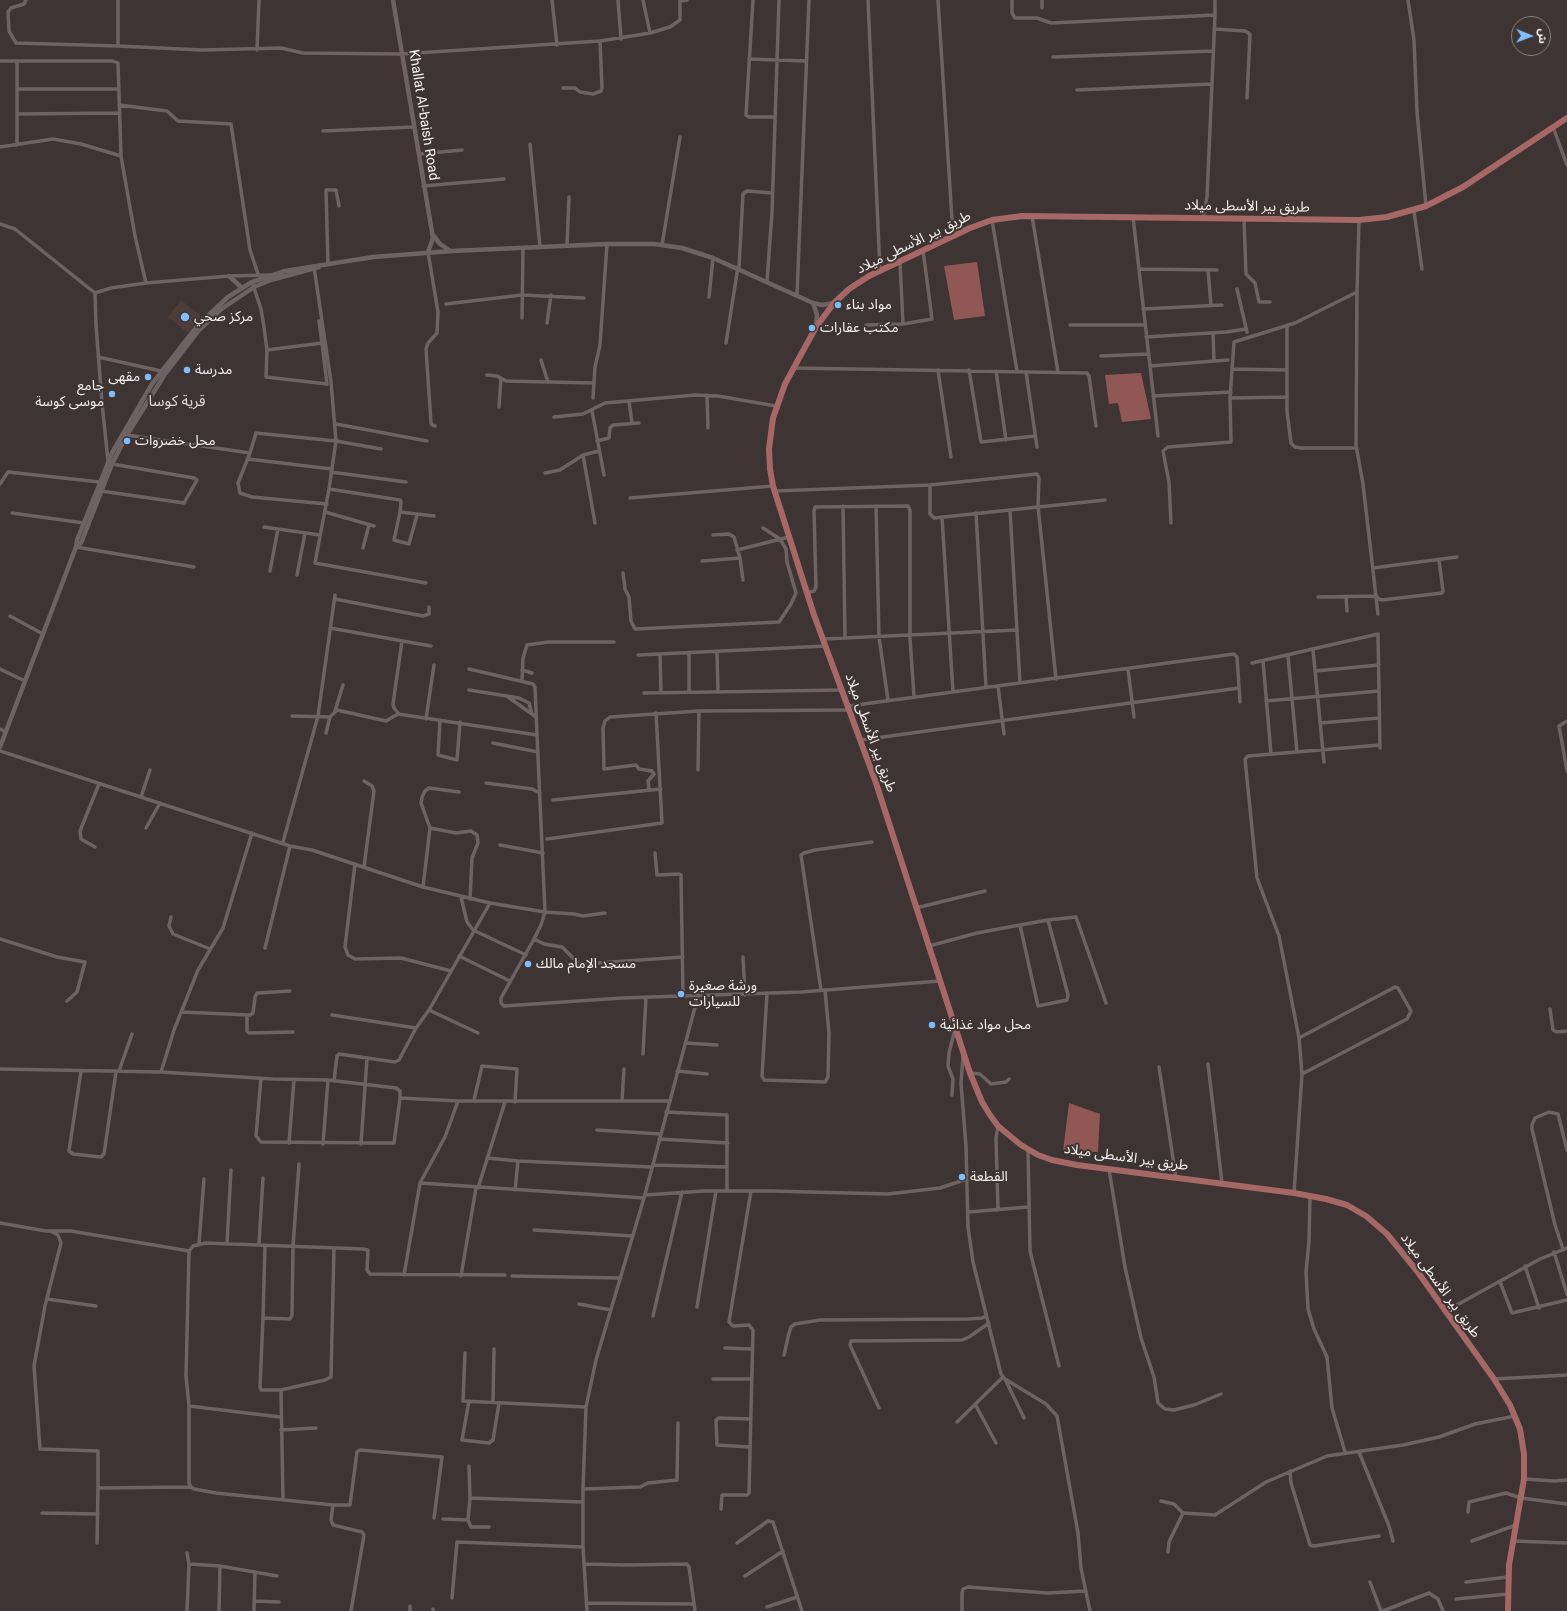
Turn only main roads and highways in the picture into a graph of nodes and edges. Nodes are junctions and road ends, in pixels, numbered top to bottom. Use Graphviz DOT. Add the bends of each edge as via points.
graph roads {
  1 [pos="1567,118"];
  2 [pos="1508,1611"];
  1 -- 2 [label="main road, طريق بير الأسطى ميلاد" via="1463,187 1414,211 1387,217 1359,220 1032,216 992,220 953,235 859,282 834,303 816,327 793,368 776,406 769,448 774,489 806,593 861,740 963,1053 982,1102 998,1126 1028,1150 1063,1163 1310,1196 1347,1205 1379,1226 1407,1257 1494,1379 1510,1405 1520,1429 1524,1479 1508,1577"];
}
